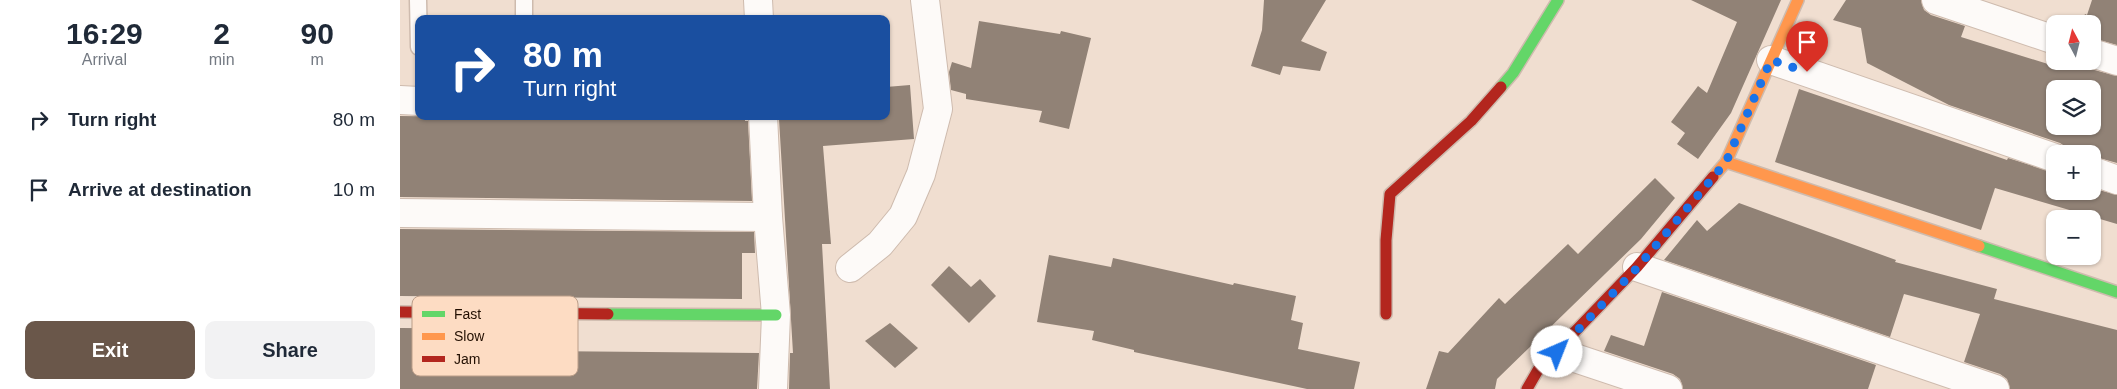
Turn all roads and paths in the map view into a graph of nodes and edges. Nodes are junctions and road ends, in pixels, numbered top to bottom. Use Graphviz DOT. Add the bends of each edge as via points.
graph roads {
  1 [pos="418,0"];
  2 [pos="524,0"];
  3 [pos="758,0"];
  4 [pos="925,0"];
  5 [pos="1558,0"];
  6 [pos="1798,0"];
  7 [pos="1936,0"];
  8 [pos="418,15"];
  9 [pos="524,15"];
  10 [pos="759,15"];
  11 [pos="2046,37"];
  12 [pos="2101,56"];
  13 [pos="1771,60"];
  14 [pos="2117,61"];
  15 [pos="400,100"];
  16 [pos="415,100"];
  17 [pos="763,120"];
  18 [pos="2046,155"];
  19 [pos="1726,162"];
  20 [pos="2101,174"];
  21 [pos="2117,180"];
  22 [pos="400,213"];
  23 [pos="768,217"];
  24 [pos="850,268"];
  25 [pos="1637,268"];
  26 [pos="2117,292"];
  27 [pos="578,313"];
  28 [pos="1386,314"];
  29 [pos="776,315"];
  30 [pos="1557,352"];
  31 [pos="773,389"];
  32 [pos="1527,389"];
  33 [pos="1668,389"];
  34 [pos="1995,389"];
  1 -- 8 [label="lane"];
  2 -- 9 [label="lane"];
  3 -- 10 [label="street"];
  4 -- 24 [label="street" via="938,109 921,174 903,216 880,244"];
  5 -- 28 [label="street" via="1513,73 1471,121 1390,194"];
  6 -- 13 [label="street"];
  7 -- 11 [label="street"];
  12 -- 14 [label="street"];
  13 -- 18 [label="street"];
  13 -- 19 [label="street"];
  15 -- 16 [label="street"];
  17 -- 23 [label="street"];
  19 -- 25 [label="street"];
  19 -- 26 [label="street"];
  20 -- 21 [label="street"];
  22 -- 23 [label="street"];
  23 -- 29 [label="street"];
  25 -- 30 [label="street"];
  25 -- 34 [label="street"];
  27 -- 29 [label="street"];
  29 -- 31 [label="street"];
  30 -- 32 [label="street" via="1538,370"];
  30 -- 33 [label="street"];
}
